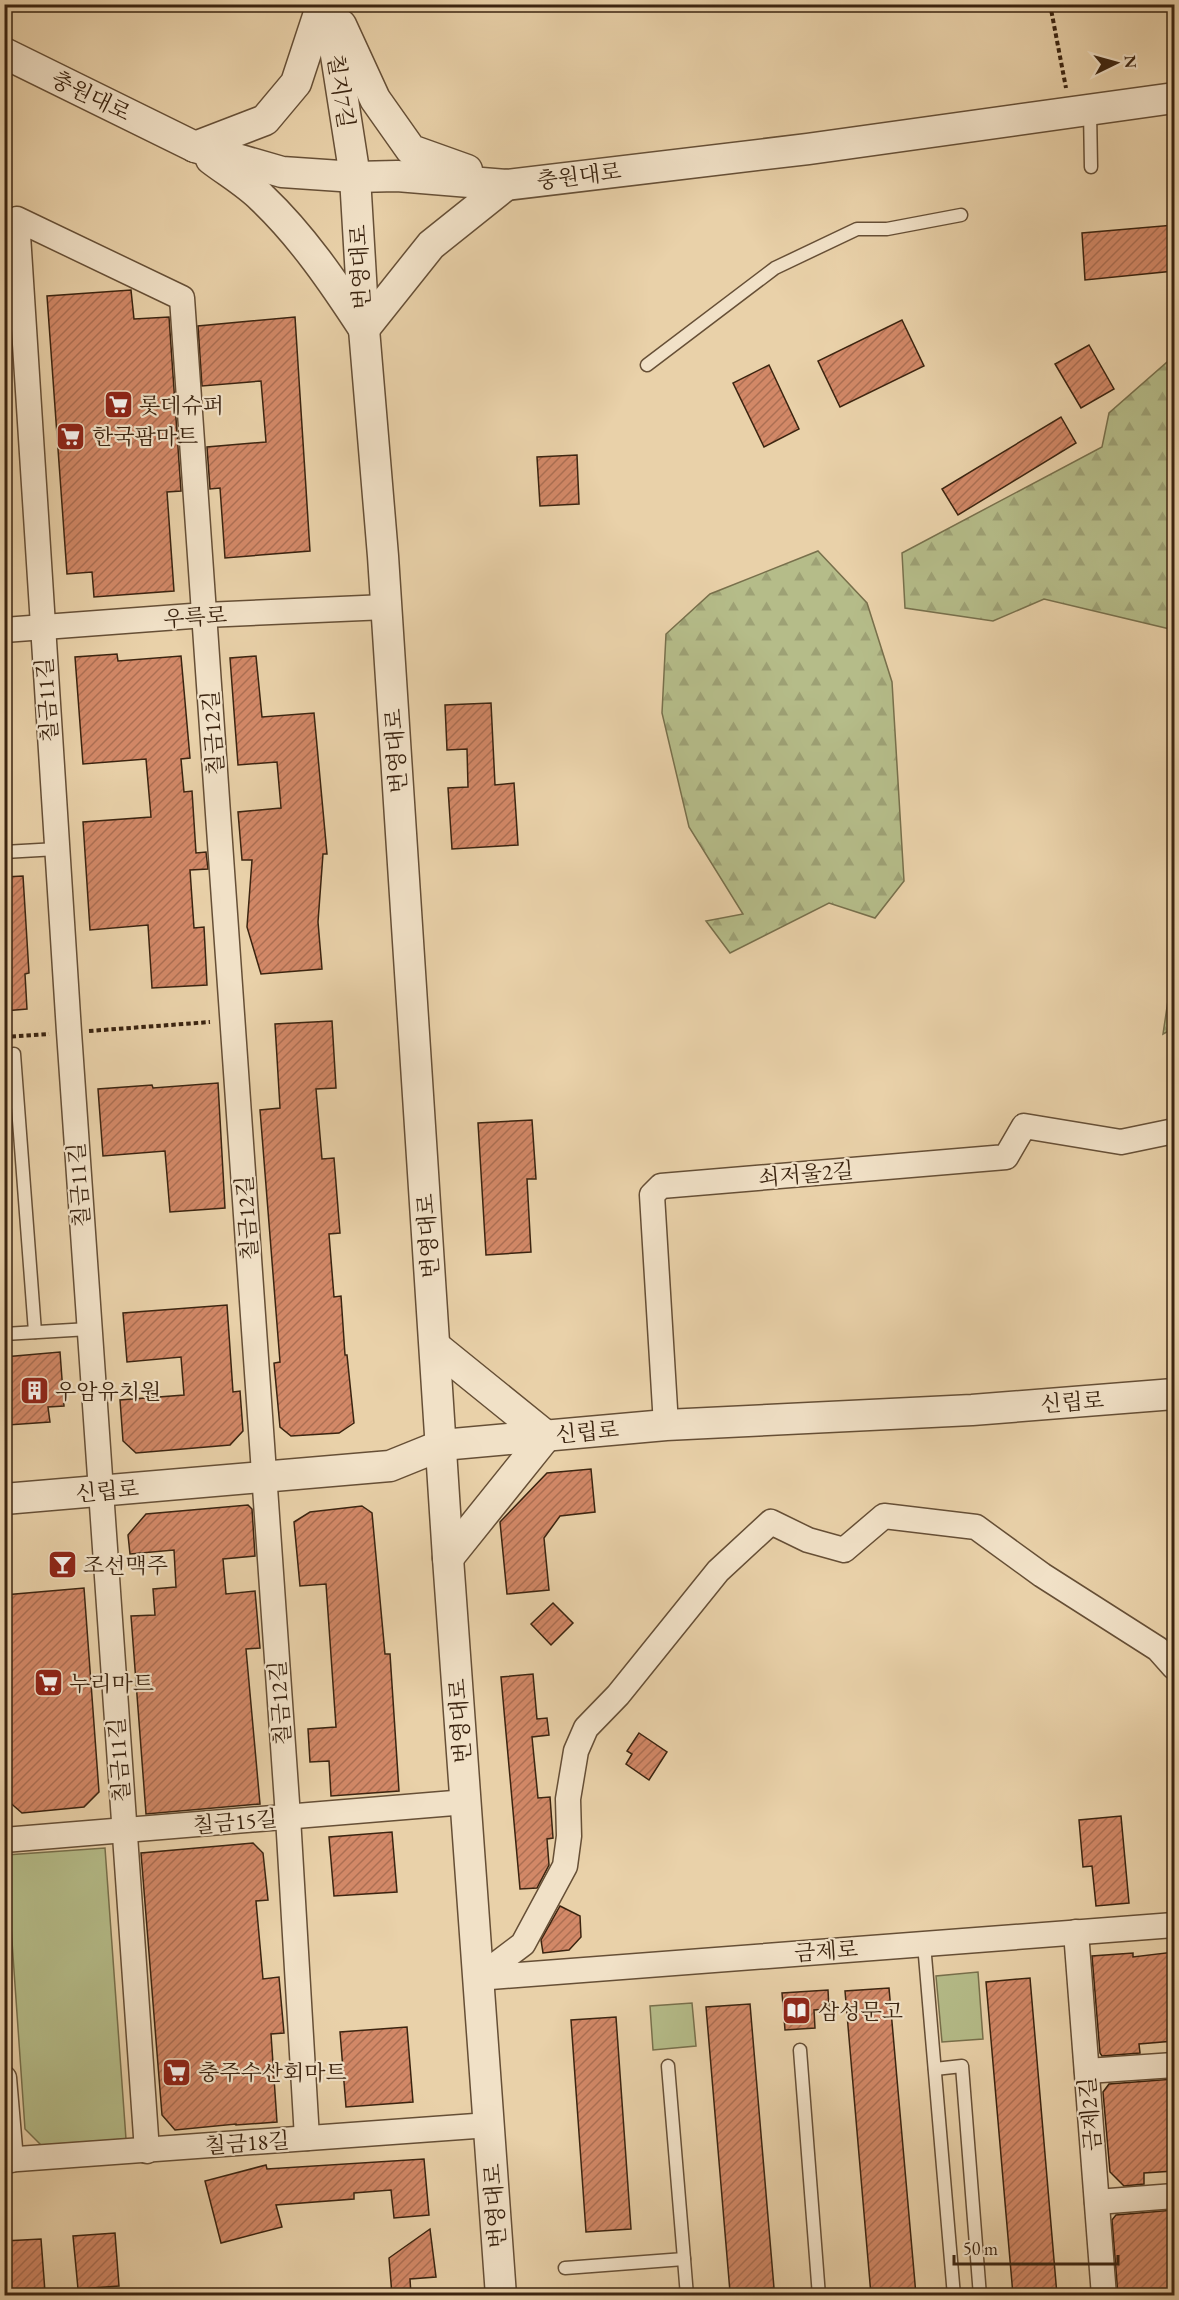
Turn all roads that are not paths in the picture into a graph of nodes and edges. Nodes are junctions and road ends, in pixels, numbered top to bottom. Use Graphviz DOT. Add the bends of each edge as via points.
graph roads {
  1 [pos="322,4"];
  2 [pos="330,4"];
  3 [pos="4,53"];
  4 [pos="1174,98"];
  5 [pos="1080,111"];
  6 [pos="195,147"];
  7 [pos="1092,167"];
  8 [pos="355,177"];
  9 [pos="506,185"];
  10 [pos="961,215"];
  11 [pos="182,298"];
  12 [pos="364,329"];
  13 [pos="647,365"];
  14 [pos="386,606"];
  15 [pos="205,615"];
  16 [pos="42,628"];
  17 [pos="4,630"];
  18 [pos="57,849"];
  19 [pos="4,852"];
  20 [pos="14,1054"];
  21 [pos="1174,1131"];
  22 [pos="89,1329"];
  23 [pos="35,1332"];
  24 [pos="4,1334"];
  25 [pos="436,1347"];
  26 [pos="1174,1395"];
  27 [pos="666,1425"];
  28 [pos="546,1436"];
  29 [pos="442,1445"];
  30 [pos="265,1478"];
  31 [pos="100,1492"];
  32 [pos="4,1499"];
  33 [pos="448,1558"];
  34 [pos="1174,1667"];
  35 [pos="465,1802"];
  36 [pos="288,1817"];
  37 [pos="124,1831"];
  38 [pos="4,1840"];
  39 [pos="1174,1925"];
  40 [pos="1076,1932"];
  41 [pos="924,1944"];
  42 [pos="478,1978"];
  43 [pos="800,2050"];
  44 [pos="1174,2065"];
  45 [pos="668,2066"];
  46 [pos="935,2069"];
  47 [pos="1087,2071"];
  48 [pos="4,2078"];
  49 [pos="489,2125"];
  50 [pos="307,2138"];
  51 [pos="147,2151"];
  52 [pos="8,2160"];
  53 [pos="1174,2196"];
  54 [pos="1097,2202"];
  55 [pos="684,2259"];
  56 [pos="566,2268"];
  57 [pos="501,2295"];
  58 [pos="687,2295"];
  59 [pos="819,2295"];
  60 [pos="954,2295"];
  61 [pos="980,2295"];
  62 [pos="1104,2295"];
  1 -- 6 [label="street" via="296,83 265,120"];
  2 -- 8 [label="street, 칠지7길"];
  2 -- 9 [label="street" via="375,99 411,150"];
  3 -- 6 [label="street, 충원대로"];
  4 -- 5 [label="street, 충원대로"];
  5 -- 7 [label="lane"];
  5 -- 9 [label="street, 충원대로" via="808,150"];
  6 -- 8 [label="street, 충원대로" via="282,172"];
  6 -- 12 [label="street" via="262,197 332,281"];
  8 -- 9 [label="street, 충원대로" via="396,176"];
  8 -- 12 [label="street, 번영대로"];
  9 -- 12 [label="street" via="431,245"];
  10 -- 13 [label="lane" via="887,229 857,229 775,268"];
  11 -- 15 [label="street, 칠금12길"];
  11 -- 16 [label="street, 칠금11길" via="17,219"];
  12 -- 14 [label="street, 번영대로"];
  14 -- 15 [label="street, 우륵로"];
  14 -- 25 [label="street, 번영대로"];
  15 -- 16 [label="street, 우륵로"];
  15 -- 30 [label="street, 칠금12길"];
  16 -- 17 [label="street, 우륵로"];
  16 -- 18 [label="street, 칠금11길"];
  18 -- 19 [label="lane"];
  18 -- 22 [label="street, 칠금11길"];
  20 -- 23 [label="lane"];
  21 -- 27 [label="street, 쇠저울2길" via="1121,1142 1024,1126 1006,1157 661,1186 652,1195"];
  22 -- 23 [label="lane"];
  22 -- 31 [label="street, 칠금11길"];
  23 -- 24 [label="lane"];
  25 -- 28 [label="street"];
  25 -- 29 [label="street, 번영대로"];
  26 -- 27 [label="street, 신립로" via="972,1410"];
  27 -- 28 [label="street, 신립로"];
  28 -- 29 [label="street, 신립로"];
  28 -- 33 [label="street"];
  29 -- 30 [label="street, 신립로" via="390,1466"];
  29 -- 33 [label="street, 번영대로"];
  30 -- 31 [label="street, 신립로"];
  30 -- 36 [label="street, 칠금12길"];
  31 -- 32 [label="street, 신립로"];
  31 -- 37 [label="street, 칠금11길"];
  33 -- 35 [label="street, 번영대로"];
  34 -- 42 [label="street" via="1158,1649 1042,1575 976,1527 884,1516 844,1550 808,1540 771,1522 717,1571 618,1695 586,1728 576,1751 568,1799 565,1866 523,1944"];
  35 -- 36 [label="street, 칠금15길"];
  35 -- 42 [label="street, 번영대로"];
  36 -- 37 [label="street, 칠금15길"];
  36 -- 50 [label="street, 칠금12길"];
  37 -- 38 [label="street, 칠금15길"];
  37 -- 51 [label="street, 칠금11길"];
  39 -- 40 [label="street, 금제로"];
  40 -- 41 [label="street, 금제로"];
  40 -- 47 [label="street, 금제2길"];
  41 -- 42 [label="street, 금제로"];
  41 -- 46 [label="lane"];
  42 -- 49 [label="street, 번영대로"];
  43 -- 59 [label="lane"];
  44 -- 47 [label="street"];
  45 -- 55 [label="lane"];
  46 -- 60 [label="lane"];
  46 -- 61 [label="lane" via="962,2066"];
  47 -- 54 [label="street, 금제2길"];
  48 -- 52 [label="street"];
  49 -- 50 [label="street, 칠금18길"];
  49 -- 57 [label="street, 번영대로"];
  50 -- 51 [label="street, 칠금18길"];
  51 -- 52 [label="street, 칠금18길"];
  53 -- 54 [label="street"];
  54 -- 62 [label="street, 금제2길"];
  55 -- 56 [label="lane"];
  55 -- 58 [label="lane"];
}
